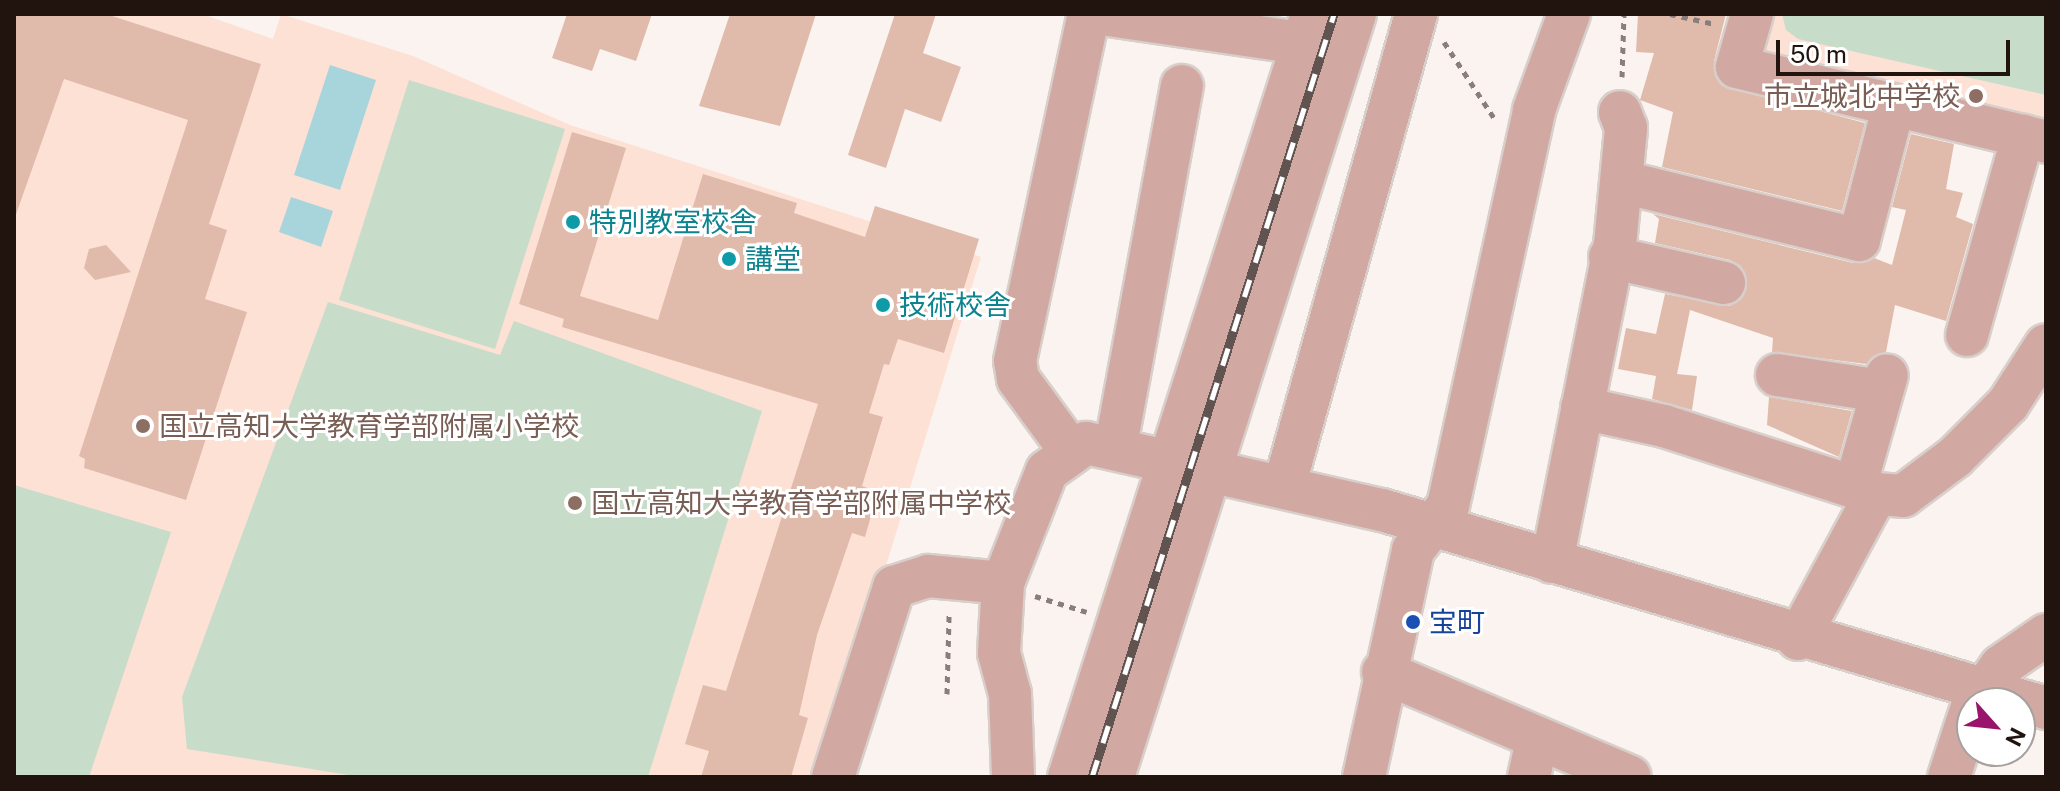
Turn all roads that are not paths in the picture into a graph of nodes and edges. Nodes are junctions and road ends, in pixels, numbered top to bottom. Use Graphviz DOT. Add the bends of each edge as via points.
graph roads {
  1 [pos="1089,14"];
  2 [pos="1102,14"];
  3 [pos="1355,14"];
  4 [pos="1416,14"];
  5 [pos="1569,14"];
  6 [pos="1752,14"];
  7 [pos="1307,28"];
  8 [pos="1182,86"];
  9 [pos="1894,105"];
  10 [pos="1620,112"];
  11 [pos="2034,139"];
  12 [pos="1623,182"];
  13 [pos="1610,257"];
  14 [pos="1724,283"];
  15 [pos="1967,335"];
  16 [pos="2046,345"];
  17 [pos="1777,375"];
  18 [pos="1582,408"];
  19 [pos="1116,445"];
  20 [pos="1070,450"];
  21 [pos="1170,459"];
  22 [pos="1210,470"];
  23 [pos="1284,487"];
  24 [pos="1866,490"];
  25 [pos="1434,526"];
  26 [pos="1552,562"];
  27 [pos="1003,583"];
  28 [pos="2046,635"];
  29 [pos="1798,639"];
  30 [pos="1383,672"];
  31 [pos="1986,687"];
  32 [pos="1956,694"];
  33 [pos="1533,757"];
  34 [pos="1956,757"];
  35 [pos="833,777"];
  36 [pos="1013,777"];
  37 [pos="1069,777"];
  38 [pos="1113,777"];
  39 [pos="1364,777"];
  40 [pos="1630,777"];
  41 [pos="1949,777"];
  1 -- 20 [label="street" via="1015,361 1018,379"];
  2 -- 7 [label="street"];
  3 -- 22 [label="street"];
  4 -- 23 [label="street"];
  5 -- 25 [label="street" via="1534,110 1448,506"];
  6 -- 9 [label="street" via="1737,67"];
  7 -- 21 [label="street"];
  8 -- 19 [label="street"];
  9 -- 11 [label="street"];
  9 -- 12 [label="street" via="1859,240"];
  10 -- 12 [label="street" via="1626,128"];
  11 -- 15 [label="street"];
  12 -- 13 [label="street"];
  13 -- 14 [label="street"];
  13 -- 18 [label="street"];
  16 -- 24 [label="street" via="2008,404 1955,457 1903,496"];
  17 -- 24 [label="street" via="1884,383"];
  18 -- 24 [label="street" via="1664,426"];
  18 -- 26 [label="street"];
  19 -- 20 [label="street" via="1086,443"];
  19 -- 21 [label="street"];
  20 -- 27 [label="street" via="1047,471"];
  21 -- 22 [label="street"];
  21 -- 37 [label="street"];
  22 -- 23 [label="street"];
  22 -- 38 [label="street"];
  23 -- 25 [label="street"];
  24 -- 29 [label="street"];
  25 -- 26 [label="street"];
  25 -- 30 [label="street" via="1413,550"];
  26 -- 29 [label="street"];
  27 -- 35 [label="street" via="914,576 888,597"];
  27 -- 36 [label="street" via="999,653 1010,694"];
  28 -- 31 [label="street" via="2001,666"];
  29 -- 32 [label="street"];
  30 -- 33 [label="street"];
  30 -- 39 [label="street"];
  33 -- 40 [label="street"];
  34 -- 41 [label="street"];
}
